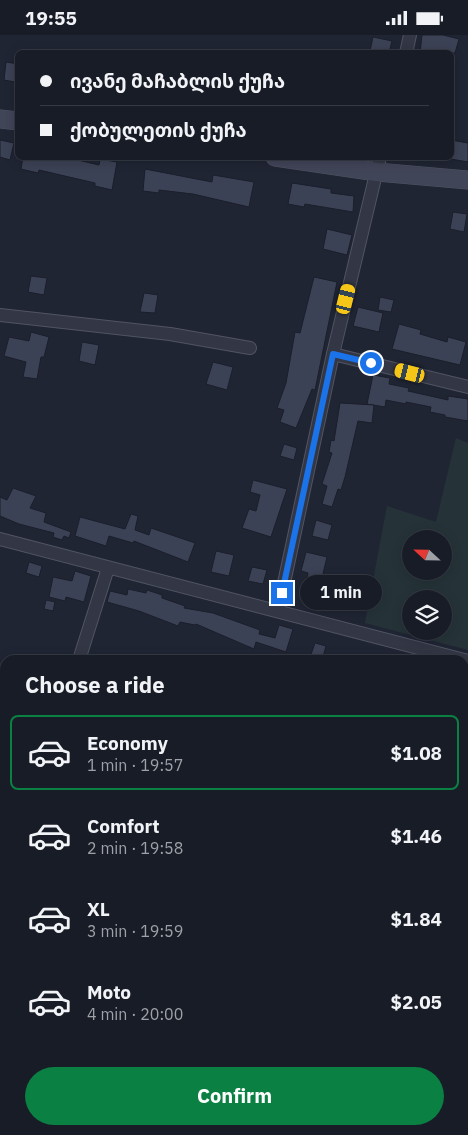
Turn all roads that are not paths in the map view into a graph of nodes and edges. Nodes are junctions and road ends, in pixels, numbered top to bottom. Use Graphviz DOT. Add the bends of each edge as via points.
graph roads {
  1 [pos="410,35"];
  2 [pos="407,50"];
  3 [pos="0,119"];
  4 [pos="15,121"];
  5 [pos="314,160"];
  6 [pos="379,165"];
  7 [pos="468,180"];
  8 [pos="0,315"];
  9 [pos="250,348"];
  10 [pos="333,354"];
  11 [pos="468,387"];
  12 [pos="0,539"];
  13 [pos="108,568"];
  14 [pos="278,611"];
  15 [pos="81,655"];
  16 [pos="445,655"];
  1 -- 2 [label="street"];
  3 -- 4 [label="street"];
  5 -- 6 [label="street"];
  6 -- 7 [label="street"];
  6 -- 10 [label="street"];
  8 -- 9 [label="street" via="170,334"];
  10 -- 11 [label="street"];
  10 -- 14 [label="street"];
  12 -- 13 [label="street"];
  13 -- 14 [label="street"];
  13 -- 15 [label="street"];
  14 -- 16 [label="street"];
}
